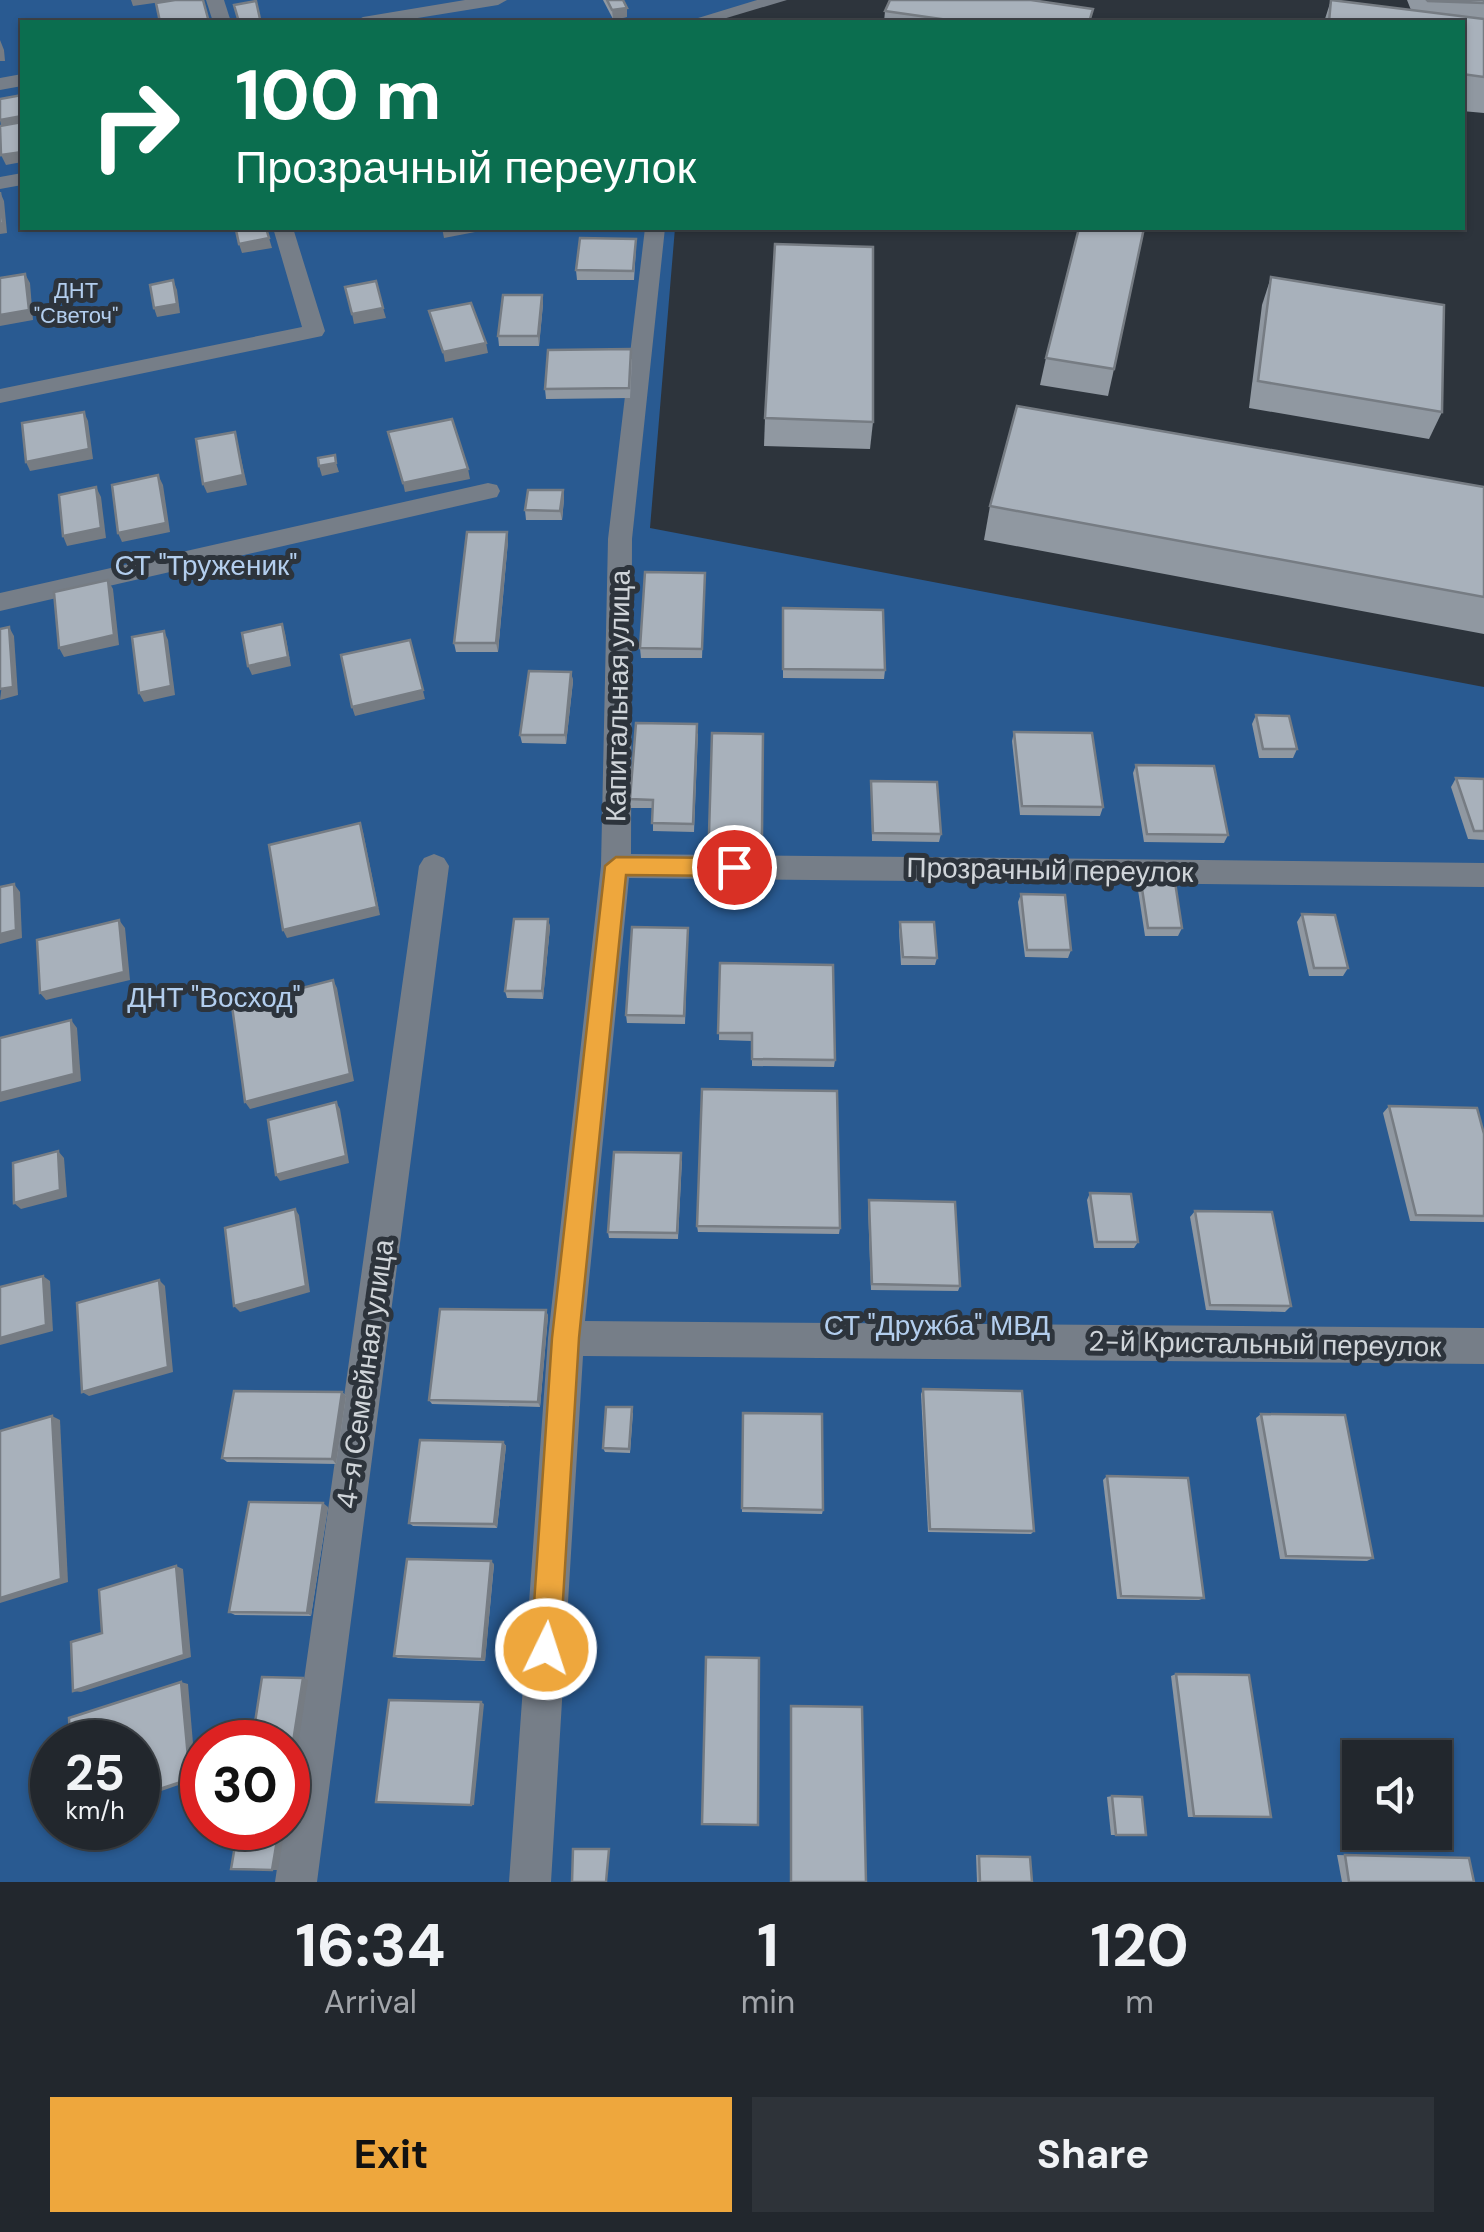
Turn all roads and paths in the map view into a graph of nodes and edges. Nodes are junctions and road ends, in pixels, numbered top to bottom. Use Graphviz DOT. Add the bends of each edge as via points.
graph roads {
  1 [pos="498,0"];
  2 [pos="778,0"];
  3 [pos="469,9"];
  4 [pos="379,20"];
  5 [pos="702,20"];
  6 [pos="284,230"];
  7 [pos="655,230"];
  8 [pos="0,396"];
  9 [pos="488,491"];
  10 [pos="0,602"];
  11 [pos="434,866"];
  12 [pos="616,866"];
  13 [pos="1484,875"];
  14 [pos="566,1338"];
  15 [pos="1484,1346"];
  16 [pos="296,1882"];
  17 [pos="530,1882"];
  1 -- 3 [label="street"];
  2 -- 5 [label="street"];
  3 -- 4 [label="street"];
  6 -- 8 [label="street" via="314,331"];
  7 -- 12 [label="street, Капитальная улица" via="620,539"];
  9 -- 10 [label="street"];
  11 -- 16 [label="street, 4-я Семейная улица"];
  12 -- 13 [label="street, Прозрачный переулок"];
  12 -- 14 [label="street, Капитальная улица"];
  14 -- 15 [label="street, 2-й Кристальный переулок"];
  14 -- 17 [label="street, Капитальная улица"];
}
